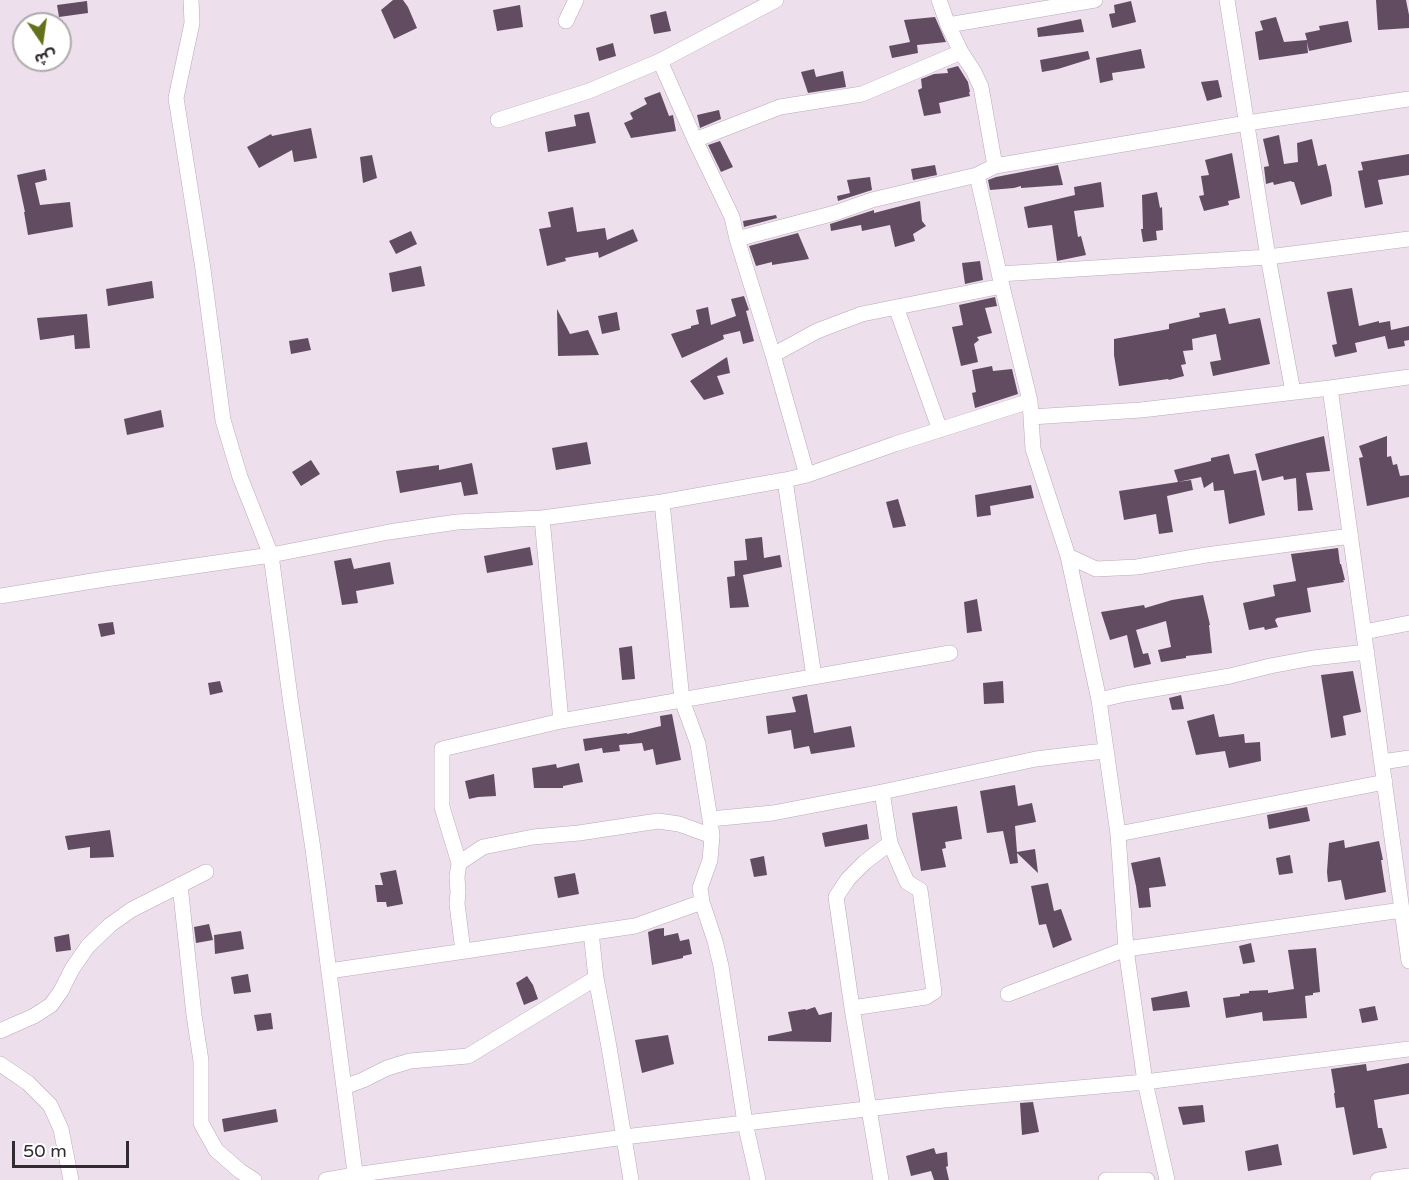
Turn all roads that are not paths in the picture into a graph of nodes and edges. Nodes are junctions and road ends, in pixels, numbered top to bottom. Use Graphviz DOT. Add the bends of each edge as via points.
graph roads {
  1 [pos="191,0"];
  2 [pos="576,0"];
  3 [pos="776,0"];
  4 [pos="939,0"];
  5 [pos="1095,0"];
  6 [pos="1227,0"];
  7 [pos="566,21"];
  8 [pos="948,25"];
  9 [pos="961,52"];
  10 [pos="660,61"];
  11 [pos="1409,99"];
  12 [pos="498,120"];
  13 [pos="1247,123"];
  14 [pos="695,140"];
  15 [pos="995,166"];
  16 [pos="977,175"];
  17 [pos="1409,238"];
  18 [pos="736,239"];
  19 [pos="1268,257"];
  20 [pos="1000,280"];
  21 [pos="896,307"];
  22 [pos="773,355"];
  23 [pos="1409,377"];
  24 [pos="1330,388"];
  25 [pos="1293,392"];
  26 [pos="1030,401"];
  27 [pos="1031,417"];
  28 [pos="940,430"];
  29 [pos="807,476"];
  30 [pos="785,480"];
  31 [pos="662,502"];
  32 [pos="542,518"];
  33 [pos="1351,536"];
  34 [pos="271,555"];
  35 [pos="1068,556"];
  36 [pos="0,596"];
  37 [pos="1409,623"];
  38 [pos="1364,632"];
  39 [pos="1367,652"];
  40 [pos="950,653"];
  41 [pos="814,677"];
  42 [pos="682,700"];
  43 [pos="1099,700"];
  44 [pos="561,721"];
  45 [pos="1106,752"];
  46 [pos="1409,758"];
  47 [pos="1382,762"];
  48 [pos="1385,782"];
  49 [pos="882,792"];
  50 [pos="710,819"];
  51 [pos="1118,834"];
  52 [pos="712,836"];
  53 [pos="890,843"];
  54 [pos="459,863"];
  55 [pos="206,872"];
  56 [pos="180,885"];
  57 [pos="1404,900"];
  58 [pos="702,902"];
  59 [pos="591,932"];
  60 [pos="1126,949"];
  61 [pos="463,951"];
  62 [pos="1409,961"];
  63 [pos="329,971"];
  64 [pos="596,978"];
  65 [pos="1008,994"];
  66 [pos="852,1008"];
  67 [pos="0,1031"];
  68 [pos="1409,1049"];
  69 [pos="0,1064"];
  70 [pos="1146,1082"];
  71 [pos="344,1087"];
  72 [pos="868,1109"];
  73 [pos="745,1123"];
  74 [pos="624,1137"];
  75 [pos="1409,1176"];
  76 [pos="356,1177"];
  77 [pos="71,1180"];
  78 [pos="254,1180"];
  79 [pos="326,1180"];
  80 [pos="631,1180"];
  81 [pos="758,1180"];
  82 [pos="881,1180"];
  83 [pos="1106,1180"];
  84 [pos="1147,1180"];
  85 [pos="1167,1180"];
  86 [pos="1378,1180"];
  1 -- 34 [label="street" via="192,23 176,98 224,420 240,477"];
  2 -- 7 [label="street"];
  3 -- 10 [label="street"];
  4 -- 8 [label="street"];
  5 -- 8 [label="street"];
  6 -- 13 [label="street"];
  8 -- 9 [label="street"];
  9 -- 14 [label="street" via="862,94 780,107"];
  9 -- 15 [label="street" via="981,87"];
  10 -- 12 [label="street" via="589,91"];
  10 -- 14 [label="street"];
  11 -- 13 [label="street"];
  13 -- 15 [label="street"];
  13 -- 19 [label="street"];
  14 -- 18 [label="street" via="732,217"];
  15 -- 16 [label="street"];
  16 -- 18 [label="street"];
  16 -- 20 [label="street"];
  17 -- 19 [label="street"];
  18 -- 22 [label="street"];
  19 -- 20 [label="street"];
  19 -- 25 [label="street"];
  20 -- 21 [label="street"];
  20 -- 26 [label="street"];
  21 -- 22 [label="street" via="862,314 817,331"];
  21 -- 28 [label="street"];
  22 -- 29 [label="street"];
  23 -- 24 [label="street"];
  24 -- 25 [label="street"];
  24 -- 33 [label="street"];
  25 -- 27 [label="street" via="1141,410"];
  26 -- 27 [label="street"];
  26 -- 28 [label="street"];
  27 -- 35 [label="street" via="1033,449"];
  28 -- 29 [label="street"];
  29 -- 30 [label="street"];
  30 -- 31 [label="street"];
  30 -- 41 [label="street"];
  31 -- 32 [label="street"];
  31 -- 42 [label="street"];
  32 -- 34 [label="street" via="456,522"];
  32 -- 44 [label="street"];
  33 -- 35 [label="street" via="1137,567 1096,569"];
  33 -- 38 [label="street"];
  34 -- 36 [label="street"];
  34 -- 63 [label="street"];
  35 -- 43 [label="street"];
  37 -- 38 [label="street"];
  38 -- 39 [label="street"];
  39 -- 43 [label="street" via="1313,658"];
  39 -- 47 [label="street"];
  40 -- 41 [label="street"];
  41 -- 42 [label="street"];
  42 -- 44 [label="street"];
  42 -- 50 [label="street" via="698,744"];
  43 -- 45 [label="street"];
  44 -- 54 [label="street" via="441,749 442,807"];
  45 -- 49 [label="street" via="1036,759"];
  45 -- 51 [label="street"];
  46 -- 47 [label="street"];
  47 -- 48 [label="street"];
  48 -- 51 [label="street"];
  48 -- 57 [label="street"];
  49 -- 50 [label="street" via="773,813"];
  49 -- 53 [label="street"];
  50 -- 52 [label="street"];
  51 -- 60 [label="street"];
  52 -- 54 [label="street" via="658,821 493,845"];
  52 -- 58 [label="street" via="710,860 700,888"];
  53 -- 66 [label="street" via="848,879 836,897"];
  53 -- 66 [label="street" via="907,882 920,890 934,992 926,997"];
  54 -- 61 [label="street" via="456,904"];
  55 -- 56 [label="street"];
  56 -- 67 [label="street" via="130,910 110,925 82,954 51,1005"];
  56 -- 78 [label="street" via="201,1061 201,1123 216,1150"];
  57 -- 60 [label="street"];
  57 -- 62 [label="street"];
  58 -- 59 [label="street" via="635,926"];
  58 -- 73 [label="street" via="721,966"];
  59 -- 61 [label="street"];
  59 -- 64 [label="street"];
  60 -- 65 [label="street"];
  60 -- 70 [label="street"];
  61 -- 63 [label="street"];
  63 -- 71 [label="street"];
  64 -- 71 [label="street" via="468,1056 410,1060"];
  64 -- 74 [label="street"];
  66 -- 72 [label="street"];
  68 -- 70 [label="street"];
  69 -- 77 [label="street" via="28,1083 50,1105 61,1129"];
  70 -- 72 [label="street"];
  70 -- 85 [label="street"];
  71 -- 76 [label="street"];
  72 -- 73 [label="street"];
  72 -- 82 [label="street"];
  73 -- 74 [label="street"];
  73 -- 81 [label="street"];
  74 -- 76 [label="street"];
  74 -- 80 [label="street"];
  75 -- 86 [label="street"];
  76 -- 79 [label="street"];
  83 -- 84 [label="street"];
}
